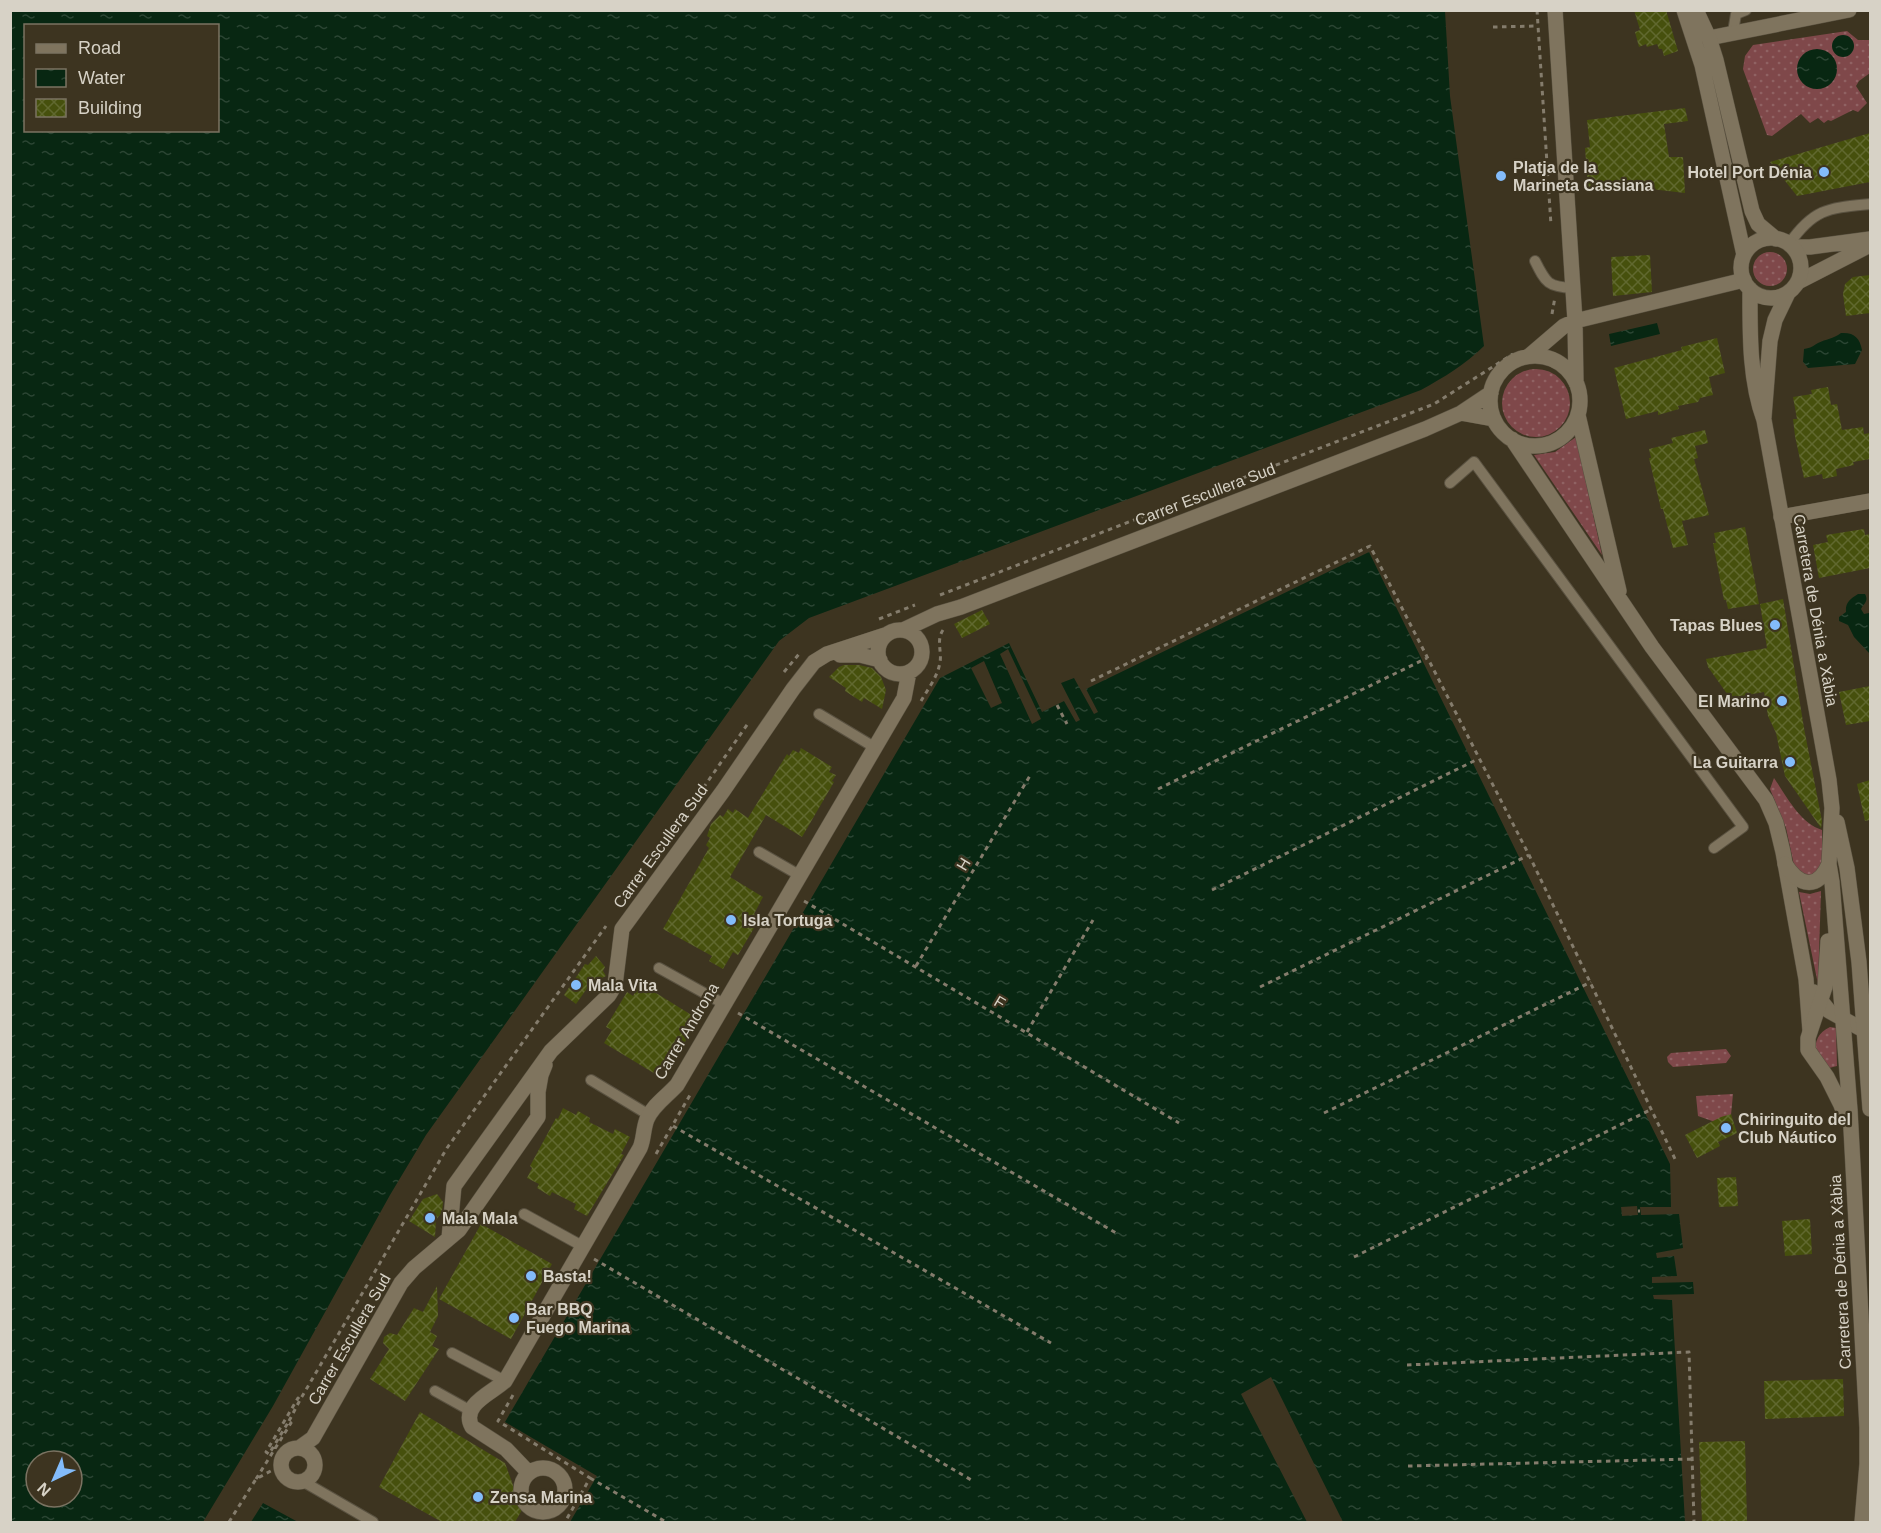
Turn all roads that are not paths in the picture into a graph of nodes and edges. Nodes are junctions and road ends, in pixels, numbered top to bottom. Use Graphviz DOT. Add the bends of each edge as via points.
graph roads {
  1 [pos="1555,10"];
  2 [pos="1684,10"];
  3 [pos="1696,10"];
  4 [pos="1746,10"];
  5 [pos="1849,10"];
  6 [pos="1733,32"];
  7 [pos="1709,38"];
  8 [pos="1870,204"];
  9 [pos="1870,239"];
  10 [pos="1786,243"];
  11 [pos="1870,245"];
  12 [pos="1744,255"];
  13 [pos="1535,261"];
  14 [pos="1747,285"];
  15 [pos="1573,288"];
  16 [pos="1793,288"];
  17 [pos="1575,321"];
  18 [pos="1522,355"];
  19 [pos="1576,383"];
  20 [pos="1491,393"];
  21 [pos="1461,413"];
  22 [pos="1578,415"];
  23 [pos="1494,419"];
  24 [pos="1764,420"];
  25 [pos="1512,439"];
  26 [pos="1450,483"];
  27 [pos="1870,501"];
  28 [pos="1781,518"];
  29 [pos="1622,600"];
  30 [pos="961,608"];
  31 [pos="903,630"];
  32 [pos="885,635"];
  33 [pos="921,646"];
  34 [pos="810,656"];
  35 [pos="880,660"];
  36 [pos="909,672"];
  37 [pos="819,714"];
  38 [pos="874,747"];
  39 [pos="1832,808"];
  40 [pos="1714,848"];
  41 [pos="759,852"];
  42 [pos="1785,864"];
  43 [pos="1829,864"];
  44 [pos="800,875"];
  45 [pos="659,968"];
  46 [pos="1806,979"];
  47 [pos="1821,1002"];
  48 [pos="724,1004"];
  49 [pos="1842,1020"];
  50 [pos="1810,1031"];
  51 [pos="1868,1033"];
  52 [pos="551,1051"];
  53 [pos="1869,1053"];
  54 [pos="1822,1069"];
  55 [pos="1847,1070"];
  56 [pos="591,1080"];
  57 [pos="1870,1109"];
  58 [pos="649,1114"];
  59 [pos="1850,1137"];
  60 [pos="453,1199"];
  61 [pos="472,1210"];
  62 [pos="524,1214"];
  63 [pos="448,1238"];
  64 [pos="584,1247"];
  65 [pos="452,1353"];
  66 [pos="510,1386"];
  67 [pos="435,1391"];
  68 [pos="471,1411"];
  69 [pos="305,1451"];
  70 [pos="529,1473"];
  71 [pos="304,1482"];
  72 [pos="542,1517"];
  73 [pos="373,1522"];
  74 [pos="1862,1522"];
  1 -- 15 [label="street"];
  2 -- 12 [label="street" via="1702,65"];
  3 -- 7 [label="street"];
  4 -- 6 [label="lane" via="1736,14"];
  5 -- 6 [label="street"];
  6 -- 7 [label="street"];
  7 -- 10 [label="street" via="1750,205 1758,224"];
  8 -- 10 [label="lane" via="1817,214"];
  9 -- 10 [label="street"];
  10 -- 12 [label="street" via="1766,239"];
  10 -- 16 [label="street" via="1801,264"];
  11 -- 16 [label="street"];
  12 -- 14 [label="street" via="1742,271"];
  13 -- 15 [label="lane" via="1544,280 1555,287"];
  14 -- 16 [label="street" via="1768,298 1779,298"];
  14 -- 17 [label="street"];
  14 -- 24 [label="street, Carretera de Dénia a Xàbia" via="1757,400"];
  15 -- 17 [label="street"];
  16 -- 24 [label="street, Carretera de Dénia a Xàbia" via="1775,320 1770,341"];
  17 -- 18 [label="street"];
  17 -- 19 [label="street"];
  18 -- 19 [label="street" via="1557,362"];
  18 -- 20 [label="street" via="1500,372"];
  19 -- 22 [label="street"];
  20 -- 21 [label="street, Carrer Escullera Sud"];
  20 -- 23 [label="street"];
  21 -- 23 [label="street"];
  21 -- 30 [label="street, Carrer Escullera Sud"];
  22 -- 25 [label="street" via="1563,437 1551,443 1531,445"];
  22 -- 29 [label="street"];
  23 -- 25 [label="street"];
  24 -- 28 [label="street, Carretera de Dénia a Xàbia"];
  25 -- 29 [label="street"];
  26 -- 40 [label="lane" via="1474,462 1743,827"];
  27 -- 28 [label="street"];
  28 -- 39 [label="street, Carretera de Dénia a Xàbia"];
  29 -- 42 [label="street" via="1652,647 1766,800 1776,823"];
  30 -- 31 [label="street, Carrer Escullera Sud"];
  30 -- 33 [label="street, Carrer Escullera Sud" via="932,628"];
  31 -- 32 [label="street"];
  31 -- 33 [label="street" via="914,635"];
  32 -- 34 [label="street, Carrer Escullera Sud"];
  32 -- 35 [label="street" via="878,647"];
  33 -- 36 [label="street" via="921,658"];
  34 -- 35 [label="street" via="846,654"];
  34 -- 52 [label="street, Carrer Escullera Sud" via="793,689 723,791 626,923 615,986"];
  35 -- 36 [label="street" via="889,671"];
  36 -- 38 [label="street, Carrer Androna" via="904,698"];
  37 -- 38 [label="lane"];
  38 -- 44 [label="street, Carrer Androna"];
  39 -- 43 [label="street, Carretera de Dénia a Xàbia"];
  39 -- 51 [label="street, Carretera de Dénia a Xàbia" via="1847,868"];
  41 -- 44 [label="lane"];
  42 -- 43 [label="street" via="1793,877 1807,883 1825,874"];
  42 -- 46 [label="street"];
  43 -- 47 [label="street" via="1827,969"];
  43 -- 49 [label="street, Carretera de Dénia a Xàbia"];
  44 -- 48 [label="street, Carrer Androna"];
  45 -- 48 [label="lane"];
  46 -- 47 [label="street"];
  46 -- 50 [label="street"];
  47 -- 49 [label="street"];
  47 -- 50 [label="street"];
  48 -- 58 [label="street, Carrer Androna" via="677,1085"];
  49 -- 50 [label="street" via="1826,1019"];
  49 -- 51 [label="street"];
  49 -- 55 [label="street, Carretera de Dénia a Xàbia"];
  50 -- 54 [label="street" via="1808,1050"];
  51 -- 53 [label="street, Carretera de Dénia a Xàbia"];
  52 -- 60 [label="street, Carrer Escullera Sud" via="454,1186"];
  52 -- 61 [label="street, Carrer Escullera Sud" via="541,1075 538,1117"];
  53 -- 55 [label="street"];
  53 -- 57 [label="street, Carretera de Dénia a Xàbia"];
  54 -- 55 [label="street"];
  54 -- 59 [label="street" via="1841,1105"];
  55 -- 59 [label="street, Carretera de Dénia a Xàbia"];
  56 -- 58 [label="lane"];
  58 -- 64 [label="street" via="640,1148"];
  59 -- 74 [label="street, Carretera de Dénia a Xàbia" via="1868,1449"];
  60 -- 61 [label="street" via="462,1208"];
  60 -- 63 [label="street, Carrer Escullera Sud"];
  61 -- 63 [label="street, Carrer Escullera Sud" via="459,1230"];
  62 -- 64 [label="lane"];
  63 -- 69 [label="street, Carrer Escullera Sud" via="401,1283"];
  64 -- 66 [label="street"];
  65 -- 66 [label="lane"];
  66 -- 68 [label="street" via="481,1398"];
  67 -- 68 [label="lane"];
  68 -- 70 [label="street" via="472,1427 506,1449"];
  69 -- 71 [label="street" via="314,1460 315,1470"];
  69 -- 71 [label="street" via="287,1451 280,1466 288,1480"];
  70 -- 72 [label="street" via="522,1484 522,1498"];
  70 -- 72 [label="street" via="549,1469 564,1483 561,1503"];
  71 -- 73 [label="lane"];
}
